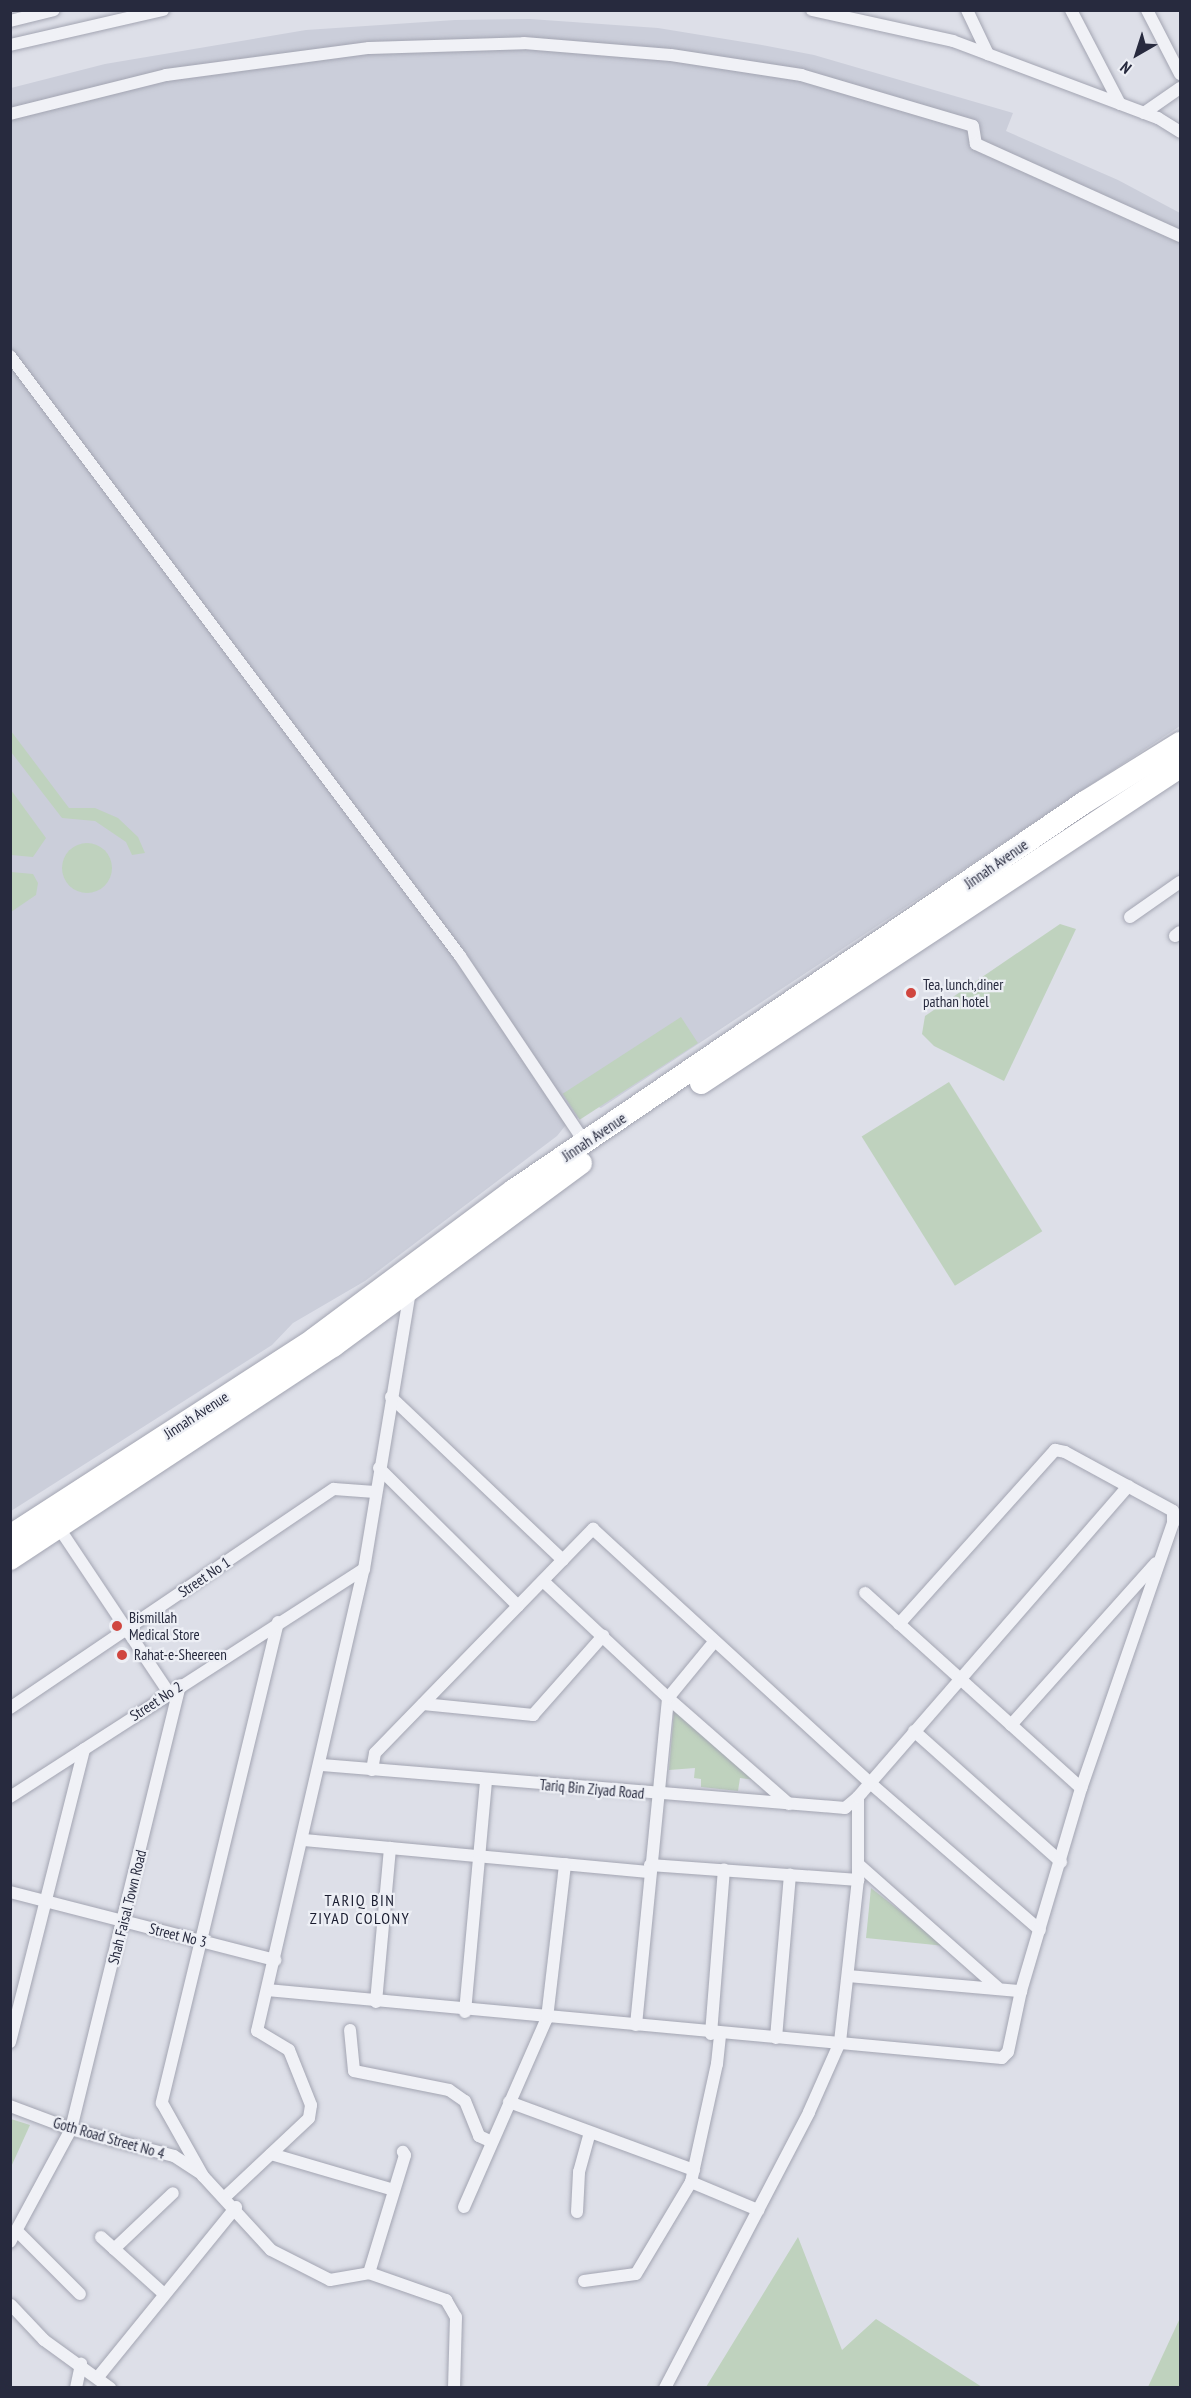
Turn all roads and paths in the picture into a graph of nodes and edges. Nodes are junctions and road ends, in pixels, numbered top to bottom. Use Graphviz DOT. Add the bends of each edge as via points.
graph roads {
  1 [pos="54,10"];
  2 [pos="105,10"];
  3 [pos="164,10"];
  4 [pos="812,10"];
  5 [pos="967,10"];
  6 [pos="1071,10"];
  7 [pos="1147,10"];
  8 [pos="37,13"];
  9 [pos="10,21"];
  10 [pos="111,22"];
  11 [pos="10,45"];
  12 [pos="988,54"];
  13 [pos="1180,74"];
  14 [pos="1180,88"];
  15 [pos="1119,104"];
  16 [pos="1144,113"];
  17 [pos="10,114"];
  18 [pos="1180,132"];
  19 [pos="1180,236"];
  20 [pos="10,356"];
  21 [pos="1180,743"];
  22 [pos="1180,767"];
  23 [pos="1180,882"];
  24 [pos="1130,917"];
  25 [pos="585,1143"];
  26 [pos="410,1291"];
  27 [pos="391,1397"];
  28 [pos="379,1468"];
  29 [pos="1128,1486"];
  30 [pos="375,1492"];
  31 [pos="59,1528"];
  32 [pos="10,1536"];
  33 [pos="1161,1557"];
  34 [pos="10,1559"];
  35 [pos="563,1560"];
  36 [pos="364,1569"];
  37 [pos="543,1581"];
  38 [pos="865,1593"];
  39 [pos="518,1606"];
  40 [pos="278,1622"];
  41 [pos="899,1624"];
  42 [pos="128,1629"];
  43 [pos="603,1635"];
  44 [pos="714,1642"];
  45 [pos="958,1678"];
  46 [pos="180,1685"];
  47 [pos="169,1692"];
  48 [pos="668,1698"];
  49 [pos="423,1704"];
  50 [pos="10,1708"];
  51 [pos="1011,1725"];
  52 [pos="914,1731"];
  53 [pos="84,1749"];
  54 [pos="322,1765"];
  55 [pos="372,1770"];
  56 [pos="486,1780"];
  57 [pos="869,1782"];
  58 [pos="1082,1788"];
  59 [pos="657,1795"];
  60 [pos="10,1797"];
  61 [pos="858,1797"];
  62 [pos="789,1804"];
  63 [pos="304,1840"];
  64 [pos="390,1848"];
  65 [pos="479,1857"];
  66 [pos="1061,1862"];
  67 [pos="565,1864"];
  68 [pos="858,1864"];
  69 [pos="649,1868"];
  70 [pos="724,1870"];
  71 [pos="790,1875"];
  72 [pos="858,1880"];
  73 [pos="10,1892"];
  74 [pos="47,1902"];
  75 [pos="125,1921"];
  76 [pos="1040,1930"];
  77 [pos="200,1941"];
  78 [pos="275,1960"];
  79 [pos="848,1976"];
  80 [pos="997,1987"];
  81 [pos="267,1990"];
  82 [pos="1021,1991"];
  83 [pos="376,2002"];
  84 [pos="465,2012"];
  85 [pos="547,2018"];
  86 [pos="636,2025"];
  87 [pos="350,2030"];
  88 [pos="715,2034"];
  89 [pos="776,2038"];
  90 [pos="10,2042"];
  91 [pos="840,2042"];
  92 [pos="509,2102"];
  93 [pos="10,2106"];
  94 [pos="71,2129"];
  95 [pos="590,2132"];
  96 [pos="492,2142"];
  97 [pos="403,2152"];
  98 [pos="271,2154"];
  99 [pos="203,2176"];
  100 [pos="692,2176"];
  101 [pos="394,2190"];
  102 [pos="173,2193"];
  103 [pos="225,2197"];
  104 [pos="236,2207"];
  105 [pos="464,2207"];
  106 [pos="758,2210"];
  107 [pos="577,2212"];
  108 [pos="14,2236"];
  109 [pos="101,2237"];
  110 [pos="114,2249"];
  111 [pos="369,2273"];
  112 [pos="585,2281"];
  113 [pos="163,2293"];
  114 [pos="80,2294"];
  115 [pos="11,2305"];
  116 [pos="81,2364"];
  117 [pos="98,2377"];
  118 [pos="76,2388"];
  119 [pos="110,2388"];
  120 [pos="454,2388"];
  121 [pos="665,2388"];
  1 -- 8 [label="street"];
  2 -- 10 [label="street"];
  3 -- 10 [label="street"];
  4 -- 12 [label="street" via="953,41"];
  5 -- 12 [label="street"];
  6 -- 15 [label="street"];
  7 -- 13 [label="street"];
  8 -- 9 [label="street"];
  10 -- 11 [label="street"];
  12 -- 15 [label="street"];
  14 -- 16 [label="street"];
  15 -- 16 [label="street"];
  16 -- 18 [label="street"];
  17 -- 19 [label="street" via="166,75 369,48 524,43 671,55 801,75 973,126 976,144"];
  20 -- 25 [label="street" via="460,956"];
  21 -- 25 [label="highway, Jinnah Avenue" via="1085,802"];
  22 -- 26 [label="highway, Jinnah Avenue" via="580,1163"];
  23 -- 24 [label="street"];
  25 -- 32 [label="highway, Jinnah Avenue" via="514,1190 314,1339"];
  26 -- 27 [label="street"];
  26 -- 31 [label="highway, Jinnah Avenue"];
  27 -- 28 [label="street"];
  27 -- 35 [label="street"];
  28 -- 30 [label="street"];
  28 -- 39 [label="street"];
  29 -- 33 [label="street" via="1173,1511 1173,1523"];
  29 -- 41 [label="street" via="1054,1450"];
  29 -- 45 [label="street"];
  30 -- 36 [label="street"];
  30 -- 42 [label="street, Street No 1" via="334,1489"];
  31 -- 34 [label="highway, Jinnah Avenue"];
  31 -- 42 [label="street"];
  33 -- 51 [label="street"];
  33 -- 58 [label="street"];
  35 -- 37 [label="street"];
  35 -- 44 [label="street" via="593,1528"];
  36 -- 40 [label="street, Street No 2"];
  36 -- 54 [label="street"];
  37 -- 39 [label="street"];
  37 -- 43 [label="street"];
  38 -- 41 [label="street"];
  39 -- 49 [label="street"];
  40 -- 46 [label="street, Street No 2"];
  40 -- 77 [label="street"];
  41 -- 45 [label="street"];
  42 -- 47 [label="street"];
  42 -- 50 [label="street, Street No 1"];
  43 -- 48 [label="street"];
  43 -- 49 [label="street" via="533,1715"];
  44 -- 48 [label="street"];
  44 -- 57 [label="street"];
  45 -- 51 [label="street"];
  45 -- 52 [label="street"];
  46 -- 47 [label="street, Street No 2"];
  46 -- 75 [label="street, Shah Faisal Town Road"];
  47 -- 53 [label="street, Street No 2"];
  48 -- 59 [label="street"];
  48 -- 62 [label="street"];
  49 -- 55 [label="street" via="375,1753"];
  51 -- 58 [label="street"];
  52 -- 57 [label="street"];
  52 -- 66 [label="street"];
  53 -- 60 [label="street, Street No 2"];
  53 -- 74 [label="street"];
  54 -- 55 [label="street, Tariq Bin Ziyad Road"];
  54 -- 63 [label="street"];
  55 -- 56 [label="street, Tariq Bin Ziyad Road"];
  56 -- 59 [label="street, Tariq Bin Ziyad Road"];
  56 -- 65 [label="street"];
  57 -- 61 [label="street"];
  57 -- 76 [label="street"];
  58 -- 66 [label="street"];
  59 -- 62 [label="street, Tariq Bin Ziyad Road"];
  59 -- 69 [label="street"];
  61 -- 62 [label="street, Tariq Bin Ziyad Road" via="844,1808"];
  61 -- 68 [label="street"];
  63 -- 64 [label="street"];
  63 -- 78 [label="street"];
  64 -- 65 [label="street"];
  64 -- 83 [label="street"];
  65 -- 67 [label="street"];
  65 -- 84 [label="street"];
  66 -- 76 [label="street"];
  67 -- 69 [label="street"];
  67 -- 85 [label="street"];
  68 -- 72 [label="street"];
  68 -- 80 [label="street"];
  69 -- 70 [label="street"];
  69 -- 86 [label="street"];
  70 -- 71 [label="street"];
  70 -- 88 [label="street"];
  71 -- 72 [label="street"];
  71 -- 89 [label="street"];
  72 -- 79 [label="street"];
  73 -- 74 [label="street, Street No 3"];
  74 -- 75 [label="street, Street No 3"];
  74 -- 90 [label="street"];
  75 -- 77 [label="street, Street No 3"];
  75 -- 94 [label="street, Shah Faisal Town Road"];
  76 -- 82 [label="street"];
  77 -- 78 [label="street, Street No 3"];
  77 -- 99 [label="street" via="162,2103"];
  78 -- 81 [label="street"];
  79 -- 80 [label="street"];
  79 -- 91 [label="street"];
  80 -- 82 [label="street"];
  81 -- 83 [label="street"];
  81 -- 98 [label="street" via="257,2031 289,2050 311,2105 309,2118"];
  82 -- 91 [label="street" via="1008,2052 1002,2058"];
  83 -- 84 [label="street"];
  84 -- 85 [label="street"];
  85 -- 86 [label="street"];
  85 -- 92 [label="street"];
  86 -- 88 [label="street"];
  87 -- 96 [label="street" via="354,2071 449,2090 465,2101 479,2136"];
  88 -- 89 [label="street"];
  88 -- 100 [label="street" via="717,2064"];
  89 -- 91 [label="street"];
  91 -- 106 [label="street"];
  92 -- 95 [label="street"];
  92 -- 96 [label="street"];
  93 -- 94 [label="street, Goth Road Street No 4"];
  94 -- 99 [label="street, Goth Road Street No 4" via="174,2156"];
  94 -- 108 [label="street, Shah Faisal Town Road"];
  95 -- 100 [label="street"];
  95 -- 107 [label="street" via="579,2172"];
  96 -- 105 [label="street"];
  97 -- 101 [label="street"];
  98 -- 101 [label="street"];
  98 -- 103 [label="street"];
  99 -- 103 [label="street"];
  100 -- 106 [label="street"];
  100 -- 112 [label="street" via="636,2274"];
  101 -- 111 [label="street"];
  102 -- 110 [label="street"];
  103 -- 104 [label="street"];
  104 -- 111 [label="street" via="271,2250 330,2280"];
  104 -- 113 [label="street"];
  106 -- 121 [label="street"];
  108 -- 114 [label="street"];
  109 -- 110 [label="street"];
  110 -- 113 [label="street"];
  111 -- 120 [label="street" via="446,2300 456,2317"];
  113 -- 117 [label="street"];
  115 -- 116 [label="street" via="44,2340"];
  116 -- 117 [label="street"];
  116 -- 118 [label="street"];
  117 -- 119 [label="street"];
}
